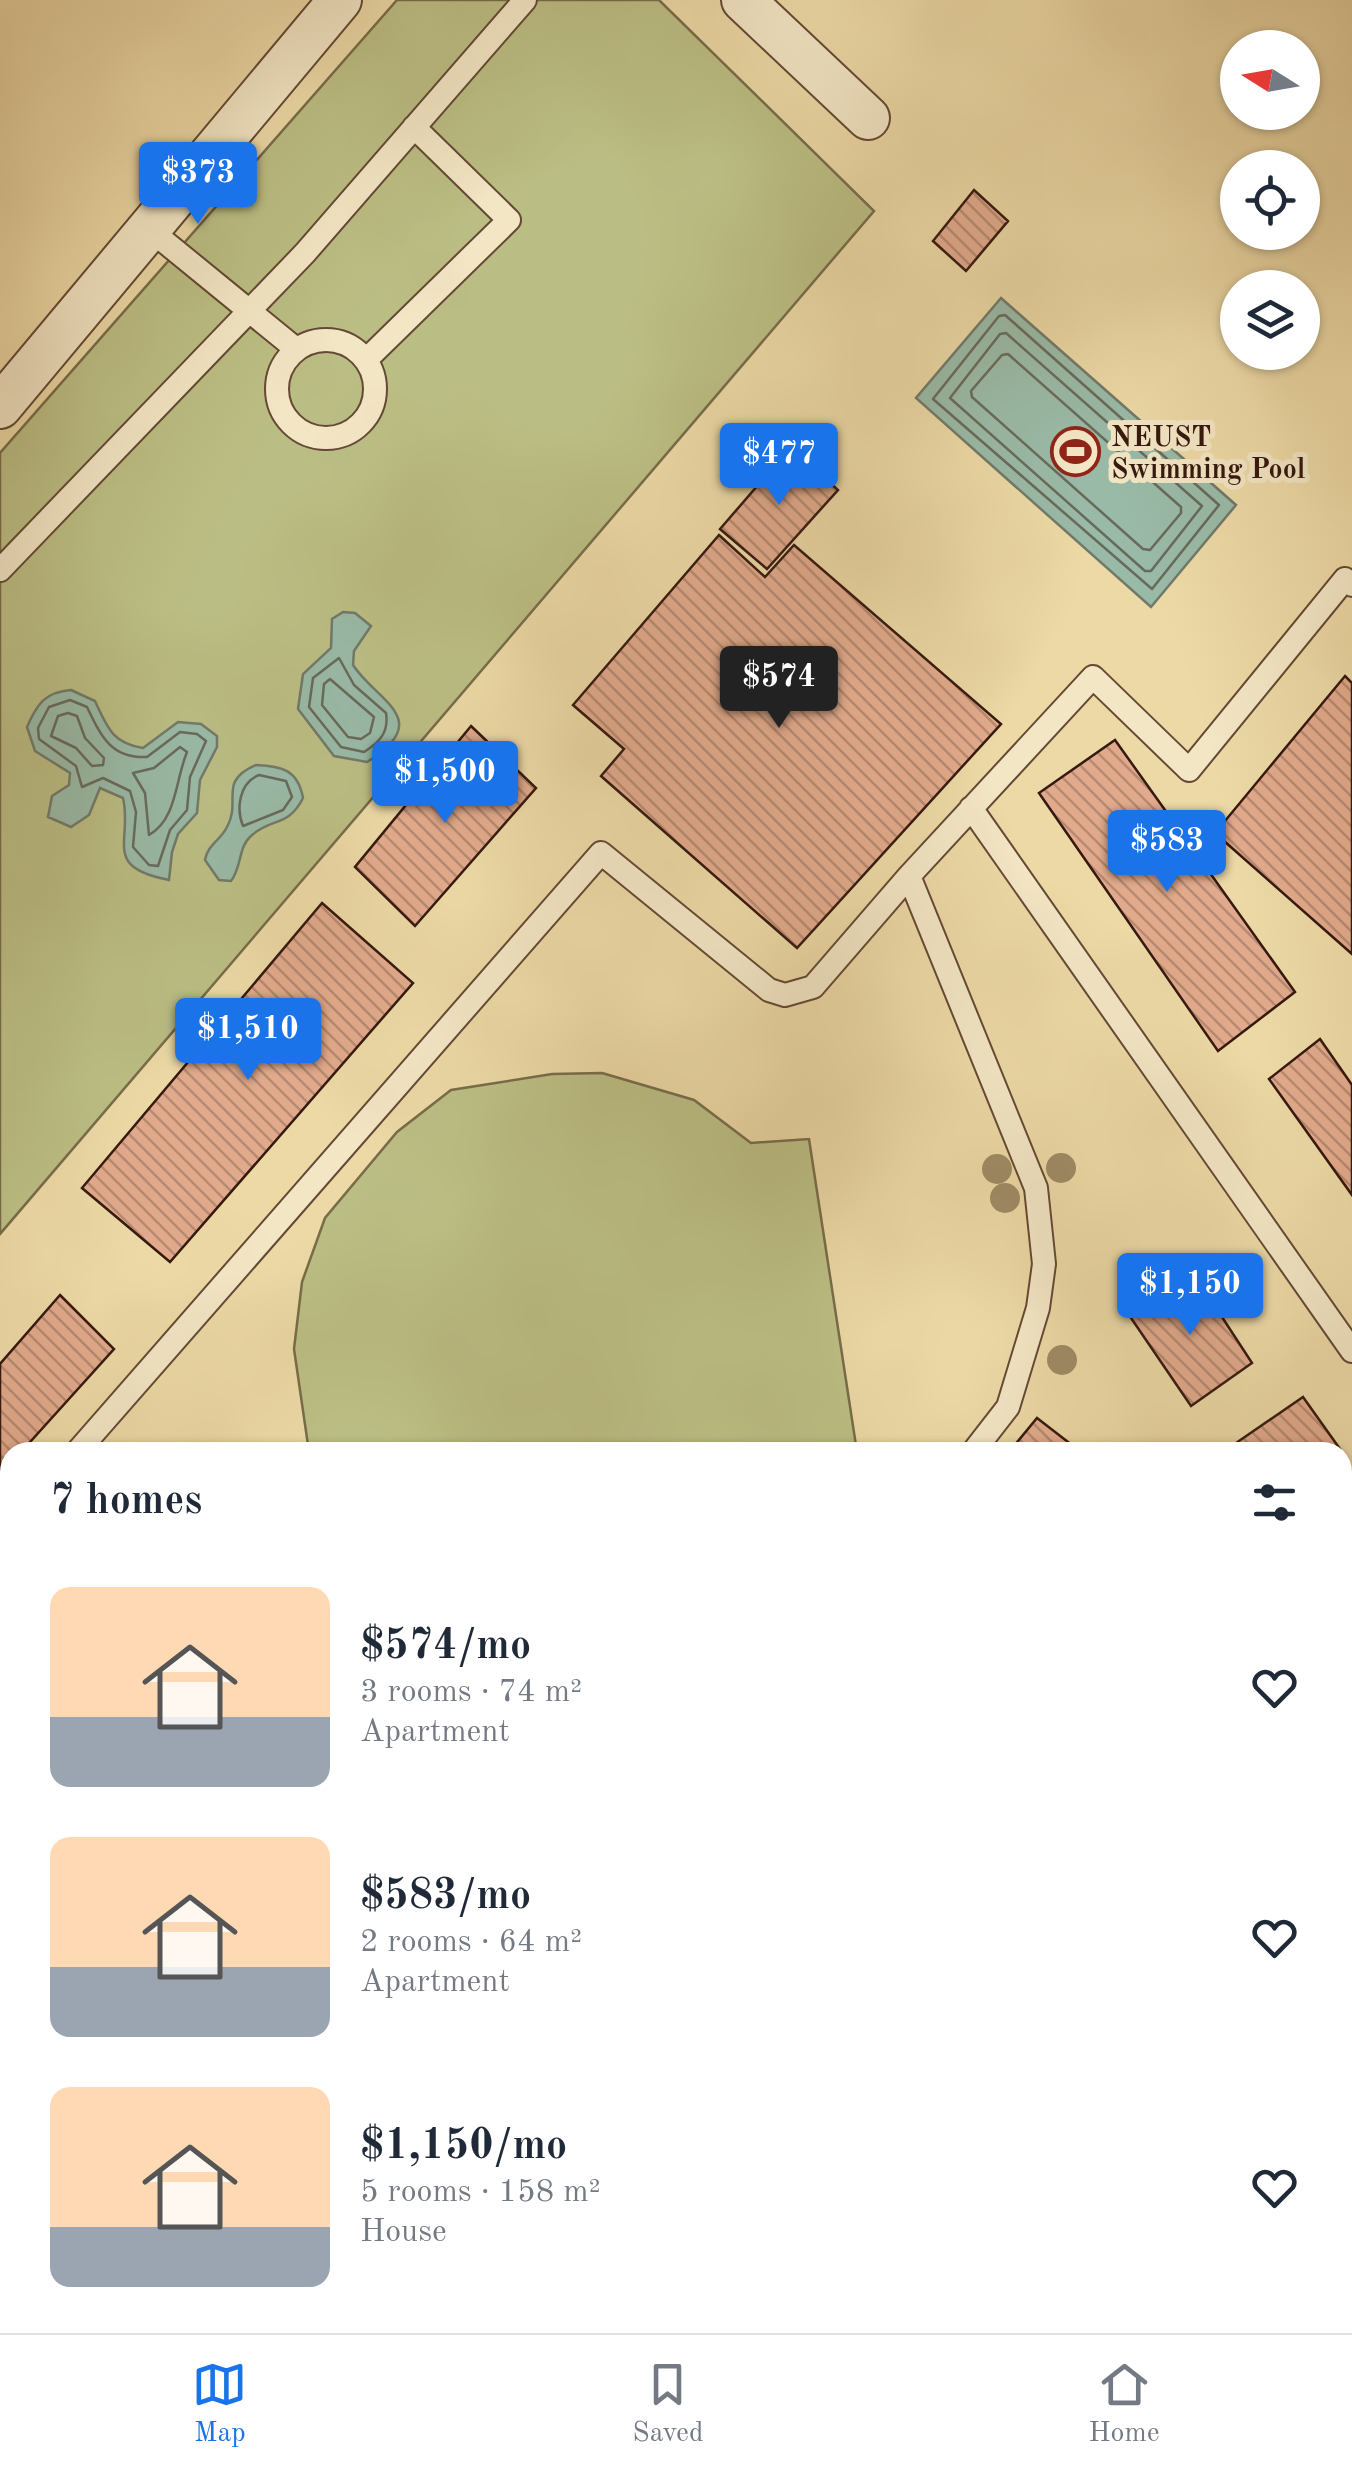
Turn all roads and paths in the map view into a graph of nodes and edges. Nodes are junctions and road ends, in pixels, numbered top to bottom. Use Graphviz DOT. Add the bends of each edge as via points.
graph roads {
  1 [pos="340,0"];
  2 [pos="525,0"];
  3 [pos="743,0"];
  4 [pos="868,118"];
  5 [pos="414,127"];
  6 [pos="150,229"];
  7 [pos="250,310"];
  8 [pos="296,349"];
  9 [pos="366,360"];
  10 [pos="0,407"];
  11 [pos="0,570"];
  12 [pos="1352,585"];
  13 [pos="971,808"];
  14 [pos="908,876"];
  15 [pos="1352,1351"];
  16 [pos="86,1442"];
  17 [pos="981,1442"];
  1 -- 6 [label="street"];
  2 -- 5 [label="lane"];
  3 -- 4 [label="street"];
  5 -- 7 [label="lane"];
  5 -- 9 [label="lane" via="509,220"];
  6 -- 7 [label="lane"];
  6 -- 10 [label="street"];
  7 -- 8 [label="lane"];
  7 -- 11 [label="lane"];
  8 -- 9 [label="lane" via="341,342"];
  8 -- 9 [label="lane" via="278,376 281,409 303,433 320,438 351,431 372,407 375,391"];
  12 -- 13 [label="lane" via="1345,579 1189,770 1093,677"];
  13 -- 14 [label="lane"];
  13 -- 15 [label="lane"];
  14 -- 16 [label="lane" via="813,988 785,995 769,990 601,852"];
  14 -- 17 [label="lane" via="1036,1188 1044,1264 1038,1308 1008,1407"];
}
